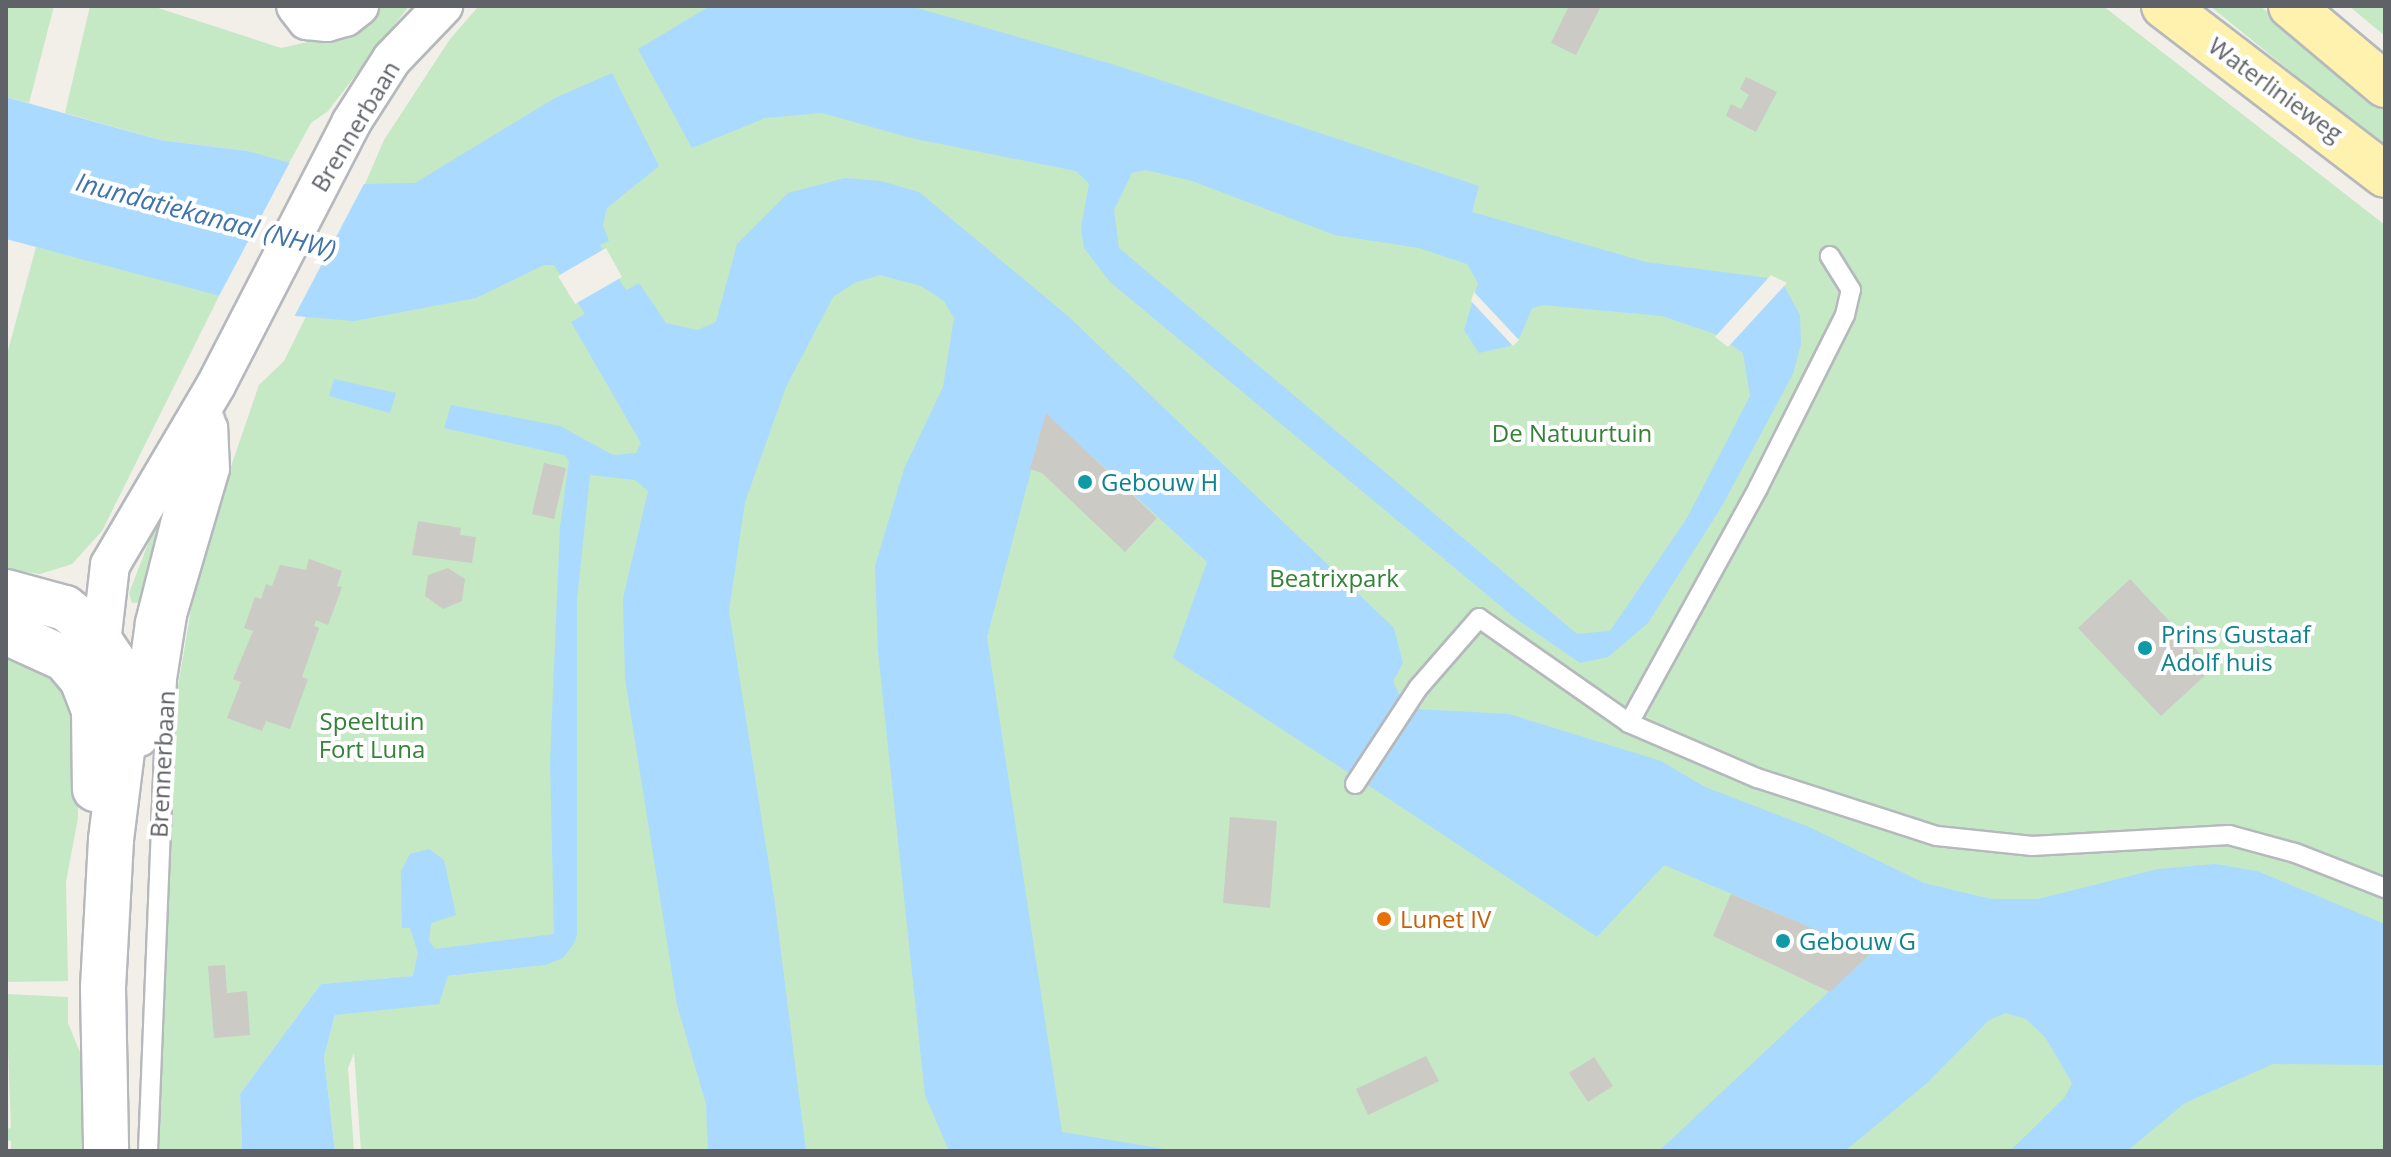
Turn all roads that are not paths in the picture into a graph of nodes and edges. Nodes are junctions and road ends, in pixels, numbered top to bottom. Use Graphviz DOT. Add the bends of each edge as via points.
graph roads {
  1 [pos="359,6"];
  2 [pos="443,6"];
  3 [pos="2164,6"];
  4 [pos="2291,6"];
  5 [pos="302,13"];
  6 [pos="2385,85"];
  7 [pos="2385,175"];
  8 [pos="1830,256"];
  9 [pos="216,385"];
  10 [pos="110,565"];
  11 [pos="6,592"];
  12 [pos="159,603"];
  13 [pos="29,625"];
  14 [pos="101,643"];
  15 [pos="94,711"];
  16 [pos="1629,723"];
  17 [pos="1355,784"];
  18 [pos="111,840"];
  19 [pos="2385,888"];
  20 [pos="106,1151"];
  21 [pos="148,1151"];
  1 -- 5 [label="street" via="345,17"];
  2 -- 9 [label="street, Brennerbaan" via="392,59 351,123"];
  3 -- 7 [label="main road, Waterlinieweg"];
  4 -- 6 [label="main road"];
  8 -- 16 [label="lane" via="1851,290 1845,315 1758,488"];
  9 -- 10 [label="street, Brennerbaan"];
  9 -- 12 [label="street, Brennerbaan"];
  9 -- 21 [label="lane, Brennerbaan" via="220,470 177,616 167,679"];
  10 -- 13 [label="street, Brennerbaan"];
  10 -- 14 [label="street, Brennerbaan"];
  11 -- 13 [label="street"];
  12 -- 14 [label="street, Brennerbaan" via="135,633"];
  12 -- 18 [label="street, Brennerbaan" via="138,747"];
  13 -- 14 [label="street, Brennerbaan" via="65,608"];
  13 -- 15 [label="street, Brennerbaan" via="73,668"];
  14 -- 15 [label="street, Brennerbaan"];
  14 -- 18 [label="street, Brennerbaan" via="122,674 127,711"];
  15 -- 18 [label="street, Brennerbaan" via="95,795"];
  16 -- 17 [label="lane" via="1479,618 1418,688"];
  16 -- 19 [label="lane" via="1757,778 1937,836 2032,846 2229,835 2295,853"];
  18 -- 20 [label="street, Brennerbaan" via="103,988"];
}
